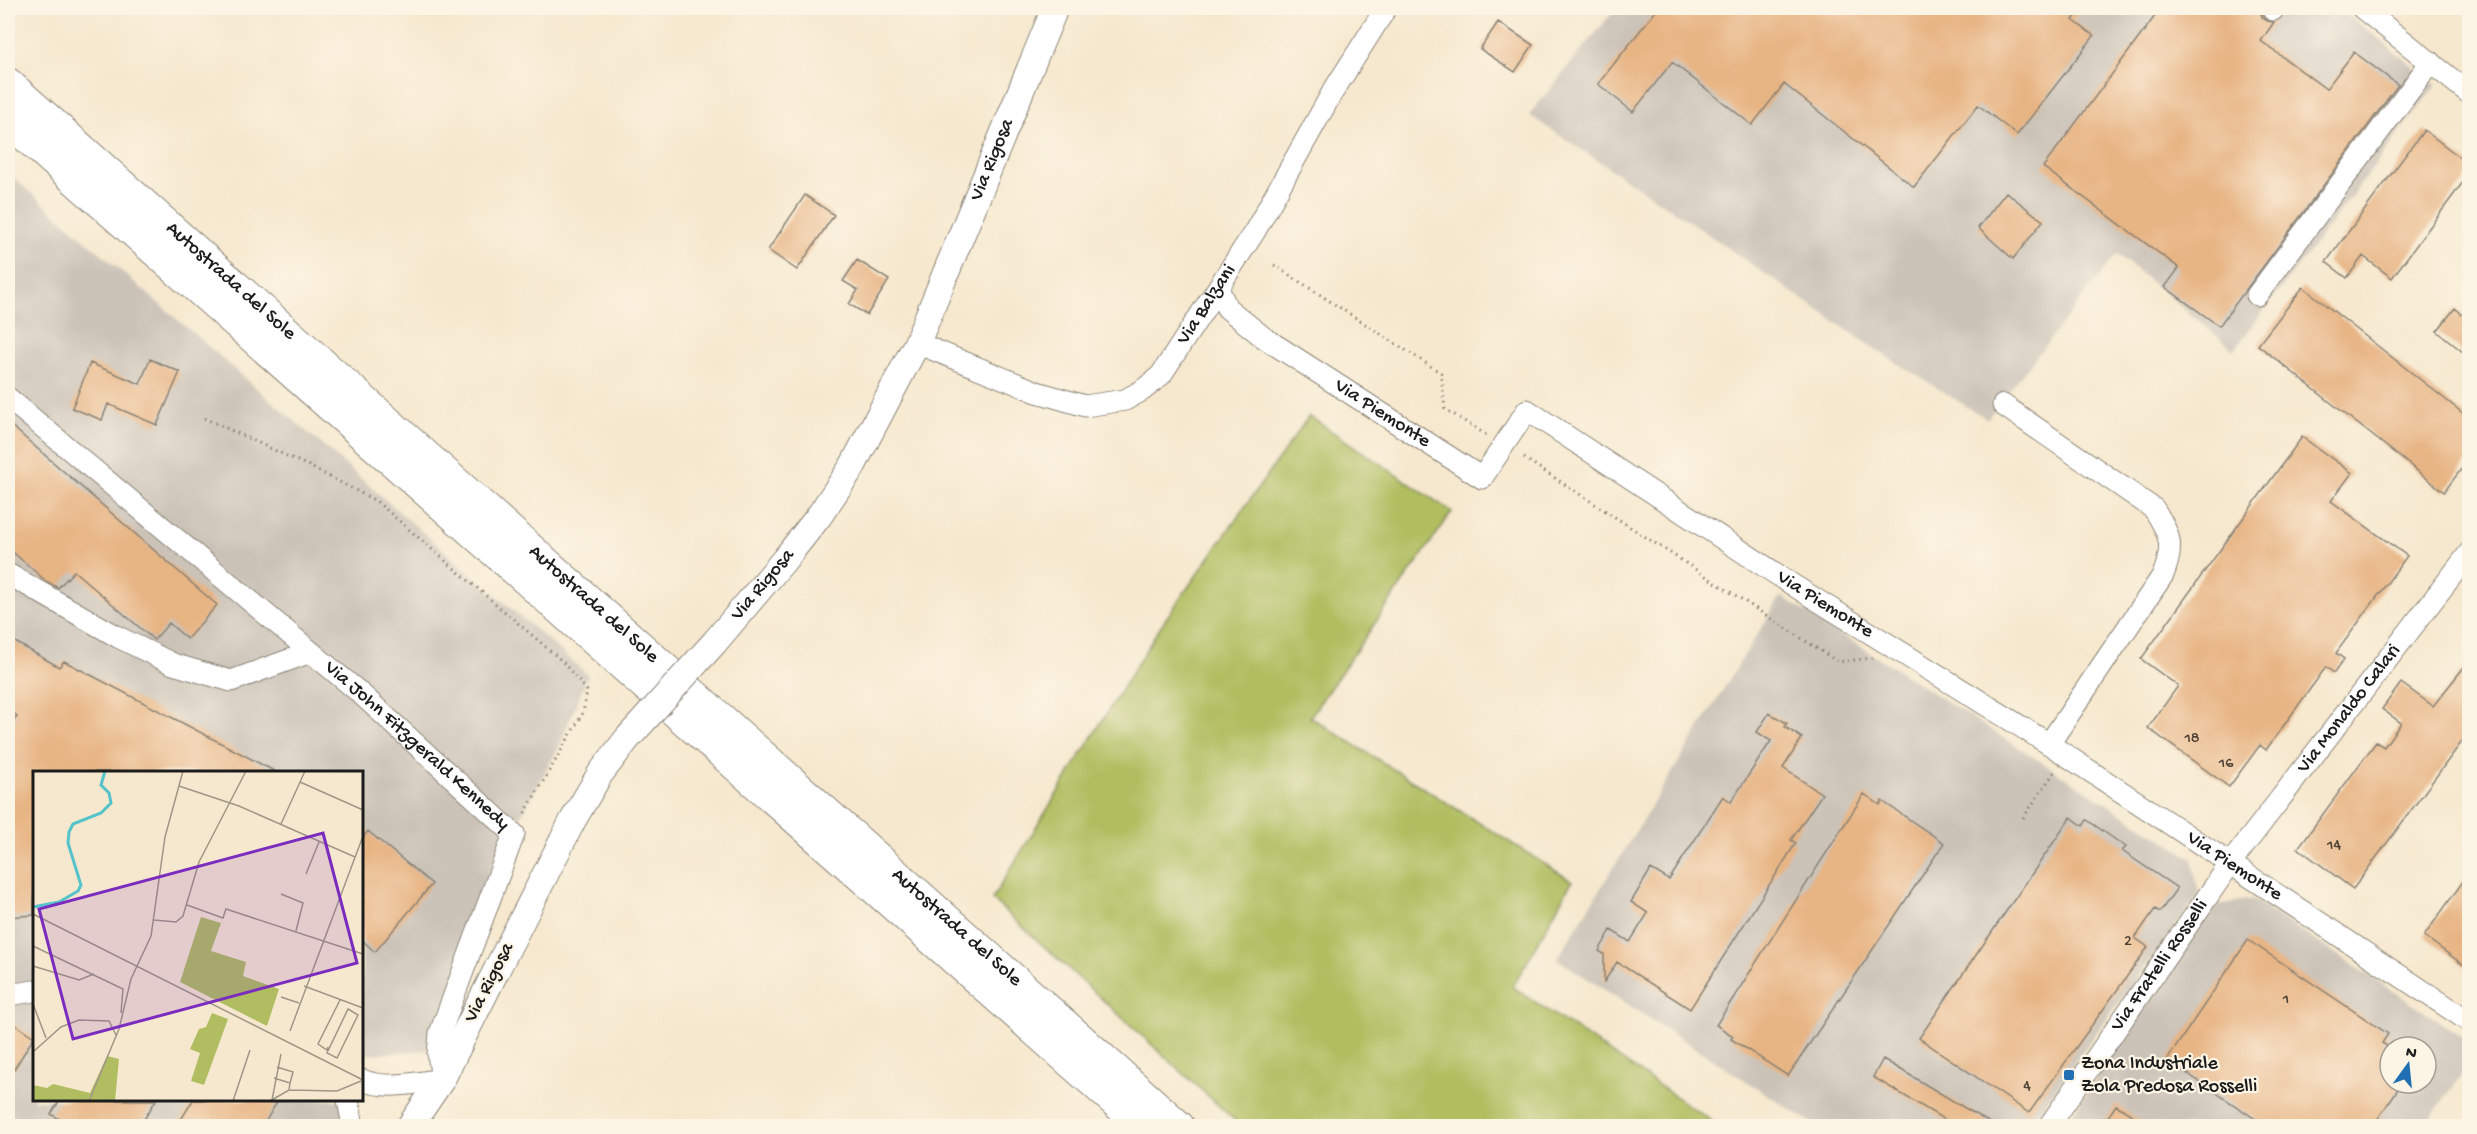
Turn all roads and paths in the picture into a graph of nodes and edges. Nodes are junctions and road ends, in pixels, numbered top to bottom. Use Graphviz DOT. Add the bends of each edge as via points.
graph roads {
  1 [pos="1055,8"];
  2 [pos="1386,8"];
  3 [pos="2362,8"];
  4 [pos="2431,62"];
  5 [pos="8,83"];
  6 [pos="2469,94"];
  7 [pos="8,120"];
  8 [pos="1274,265"];
  9 [pos="1218,288"];
  10 [pos="2257,295"];
  11 [pos="917,343"];
  12 [pos="8,398"];
  13 [pos="2003,405"];
  14 [pos="204,418"];
  15 [pos="1497,442"];
  16 [pos="1524,458"];
  17 [pos="2469,552"];
  18 [pos="8,574"];
  19 [pos="311,652"];
  20 [pos="1878,658"];
  21 [pos="2049,744"];
  22 [pos="2046,765"];
  23 [pos="2055,771"];
  24 [pos="2063,776"];
  25 [pos="2024,818"];
  26 [pos="514,834"];
  27 [pos="2230,864"];
  28 [pos="33,991"];
  29 [pos="8,995"];
  30 [pos="2469,1022"];
  31 [pos="442,1079"];
  32 [pos="363,1080"];
  33 [pos="348,1101"];
  34 [pos="354,1126"];
  35 [pos="410,1126"];
  36 [pos="1142,1126"];
  37 [pos="1179,1126"];
  38 [pos="2049,1126"];
  1 -- 11 [label="main road, Via Rigosa"];
  2 -- 9 [label="street, Via Balzani"];
  3 -- 4 [label="street"];
  4 -- 6 [label="street"];
  4 -- 10 [label="street"];
  5 -- 37 [label="highway, Autostrada del Sole"];
  7 -- 36 [label="highway, Autostrada del Sole"];
  8 -- 15 [label="path" via="1441,373 1445,409"];
  9 -- 11 [label="street, Via Balzani" via="1161,375 1125,400 1102,405 1085,406 1060,400"];
  9 -- 21 [label="street, Via Piemonte" via="1227,308 1263,337 1482,478 1527,410 1796,587"];
  11 -- 31 [label="main road, Via Rigosa, bridge" via="852,467 819,516 600,774"];
  12 -- 19 [label="street, Via John Fitzgerald Kennedy"];
  13 -- 21 [label="street" via="2154,509 2167,529 2170,557 2163,575"];
  14 -- 26 [label="path" via="376,501 562,661 587,691 583,713"];
  16 -- 20 [label="path" via="1838,662"];
  17 -- 27 [label="street, Via Monaldo Calari"];
  18 -- 19 [label="street, Via John Fitzgerald Kennedy" via="173,664 231,681"];
  19 -- 26 [label="street, Via John Fitzgerald Kennedy"];
  21 -- 27 [label="street, Via Piemonte"];
  22 -- 23 [label="path"];
  23 -- 24 [label="path"];
  23 -- 25 [label="path"];
  26 -- 31 [label="street, Via John Fitzgerald Kennedy" via="440,1033"];
  27 -- 30 [label="street, Via Piemonte"];
  27 -- 38 [label="street, Via Fratelli Rosselli"];
  28 -- 29 [label="street"];
  31 -- 32 [label="street" via="400,1085"];
  31 -- 35 [label="main road, Via Rigosa"];
  33 -- 34 [label="street"];
}
